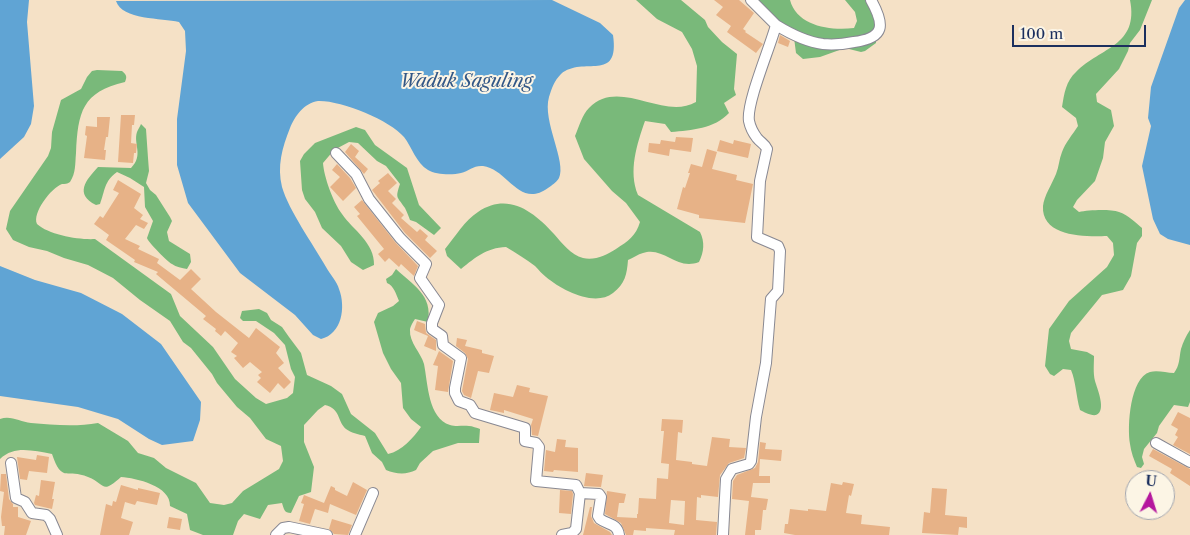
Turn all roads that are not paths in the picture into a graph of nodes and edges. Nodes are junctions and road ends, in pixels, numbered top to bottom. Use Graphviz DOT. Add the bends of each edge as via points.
graph roads {
  1 [pos="751,0"];
  2 [pos="871,0"];
  3 [pos="776,25"];
  4 [pos="336,154"];
  5 [pos="1156,442"];
  6 [pos="1190,462"];
  7 [pos="11,463"];
  8 [pos="373,493"];
  9 [pos="580,493"];
  10 [pos="58,535"];
  11 [pos="276,535"];
  12 [pos="327,535"];
  13 [pos="355,535"];
  14 [pos="562,535"];
  15 [pos="619,535"];
  16 [pos="723,535"];
  1 -- 3 [label="street"];
  2 -- 3 [label="street" via="880,20 880,30 876,36 862,41 822,44"];
  3 -- 16 [label="street" via="756,86 749,122 756,138 768,149 760,176 757,237 780,249 778,290 771,299 766,363 751,461 732,469 726,479"];
  4 -- 9 [label="street" via="356,174 369,199 400,238 426,264 420,278 438,305 432,329 442,336 448,349 461,356 455,393 459,401 470,405 475,412 525,428 525,441 539,447 536,481 576,485"];
  5 -- 6 [label="street"];
  7 -- 10 [label="street" via="16,498 25,502 32,513 46,515"];
  8 -- 13 [label="street"];
  9 -- 14 [label="street" via="576,529"];
  9 -- 15 [label="street" via="601,497 600,520 618,529"];
  11 -- 12 [label="street" via="289,527"];
}
